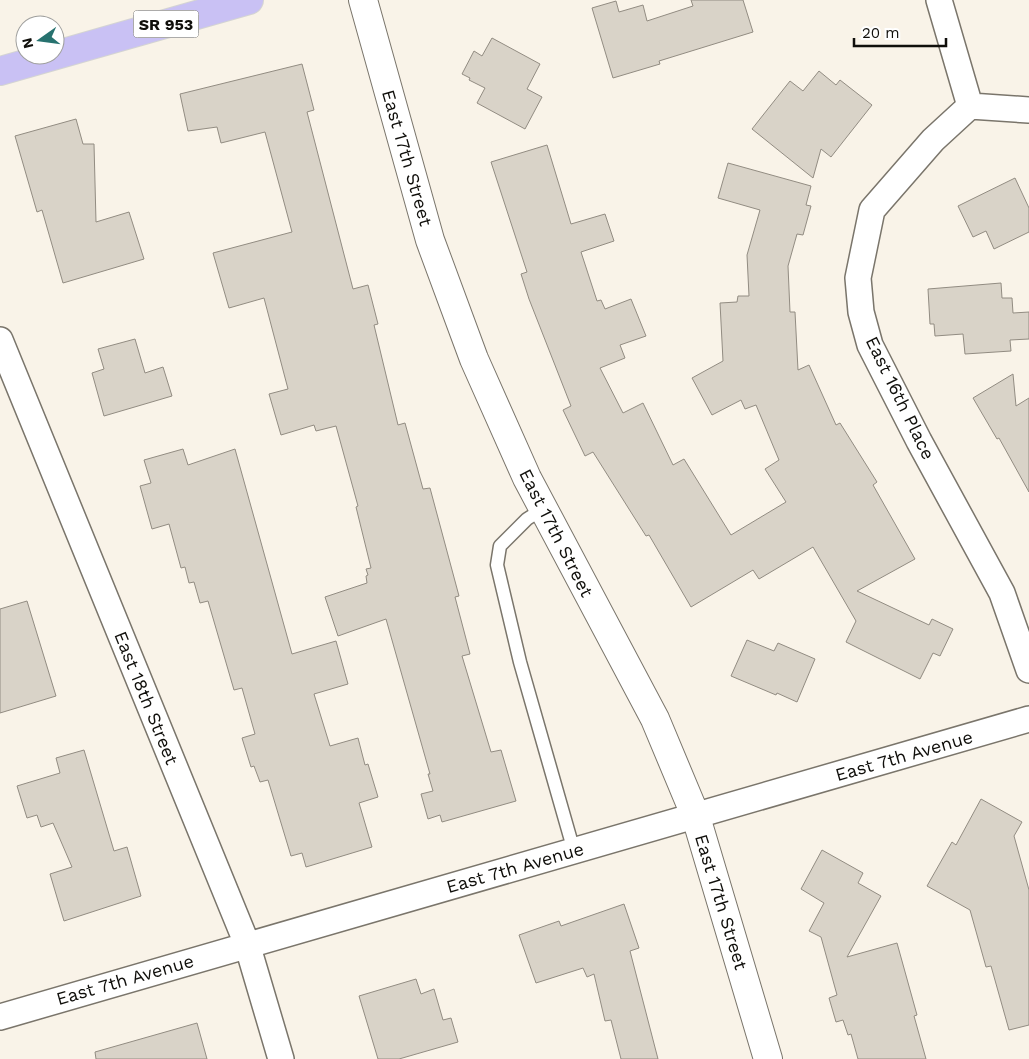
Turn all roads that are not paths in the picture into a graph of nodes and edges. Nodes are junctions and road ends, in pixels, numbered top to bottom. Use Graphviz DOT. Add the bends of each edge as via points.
graph roads {
  1 [pos="249,0"];
  2 [pos="363,0"];
  3 [pos="939,0"];
  4 [pos="0,71"];
  5 [pos="970,106"];
  6 [pos="1029,110"];
  7 [pos="0,340"];
  8 [pos="543,509"];
  9 [pos="1029,670"];
  10 [pos="1029,719"];
  11 [pos="696,816"];
  12 [pos="574,851"];
  13 [pos="247,944"];
  14 [pos="0,1017"];
  15 [pos="281,1059"];
  16 [pos="768,1059"];
  1 -- 4 [label="main road, SR 953"];
  2 -- 8 [label="street, East 17th Street" via="430,240 474,359"];
  3 -- 5 [label="street"];
  5 -- 6 [label="street"];
  5 -- 9 [label="street, East 16th Place" via="933,140 872,210 858,278 860,312 870,345 1002,593"];
  7 -- 13 [label="street, East 18th Street"];
  8 -- 11 [label="street, East 17th Street" via="655,719"];
  8 -- 12 [label="lane" via="527,519 500,546 496,565"];
  10 -- 11 [label="street, East 7th Avenue"];
  11 -- 12 [label="street, East 7th Avenue"];
  11 -- 16 [label="street, East 17th Street"];
  12 -- 13 [label="street, East 7th Avenue"];
  13 -- 14 [label="street, East 7th Avenue"];
  13 -- 15 [label="street, East 18th Street"];
}
